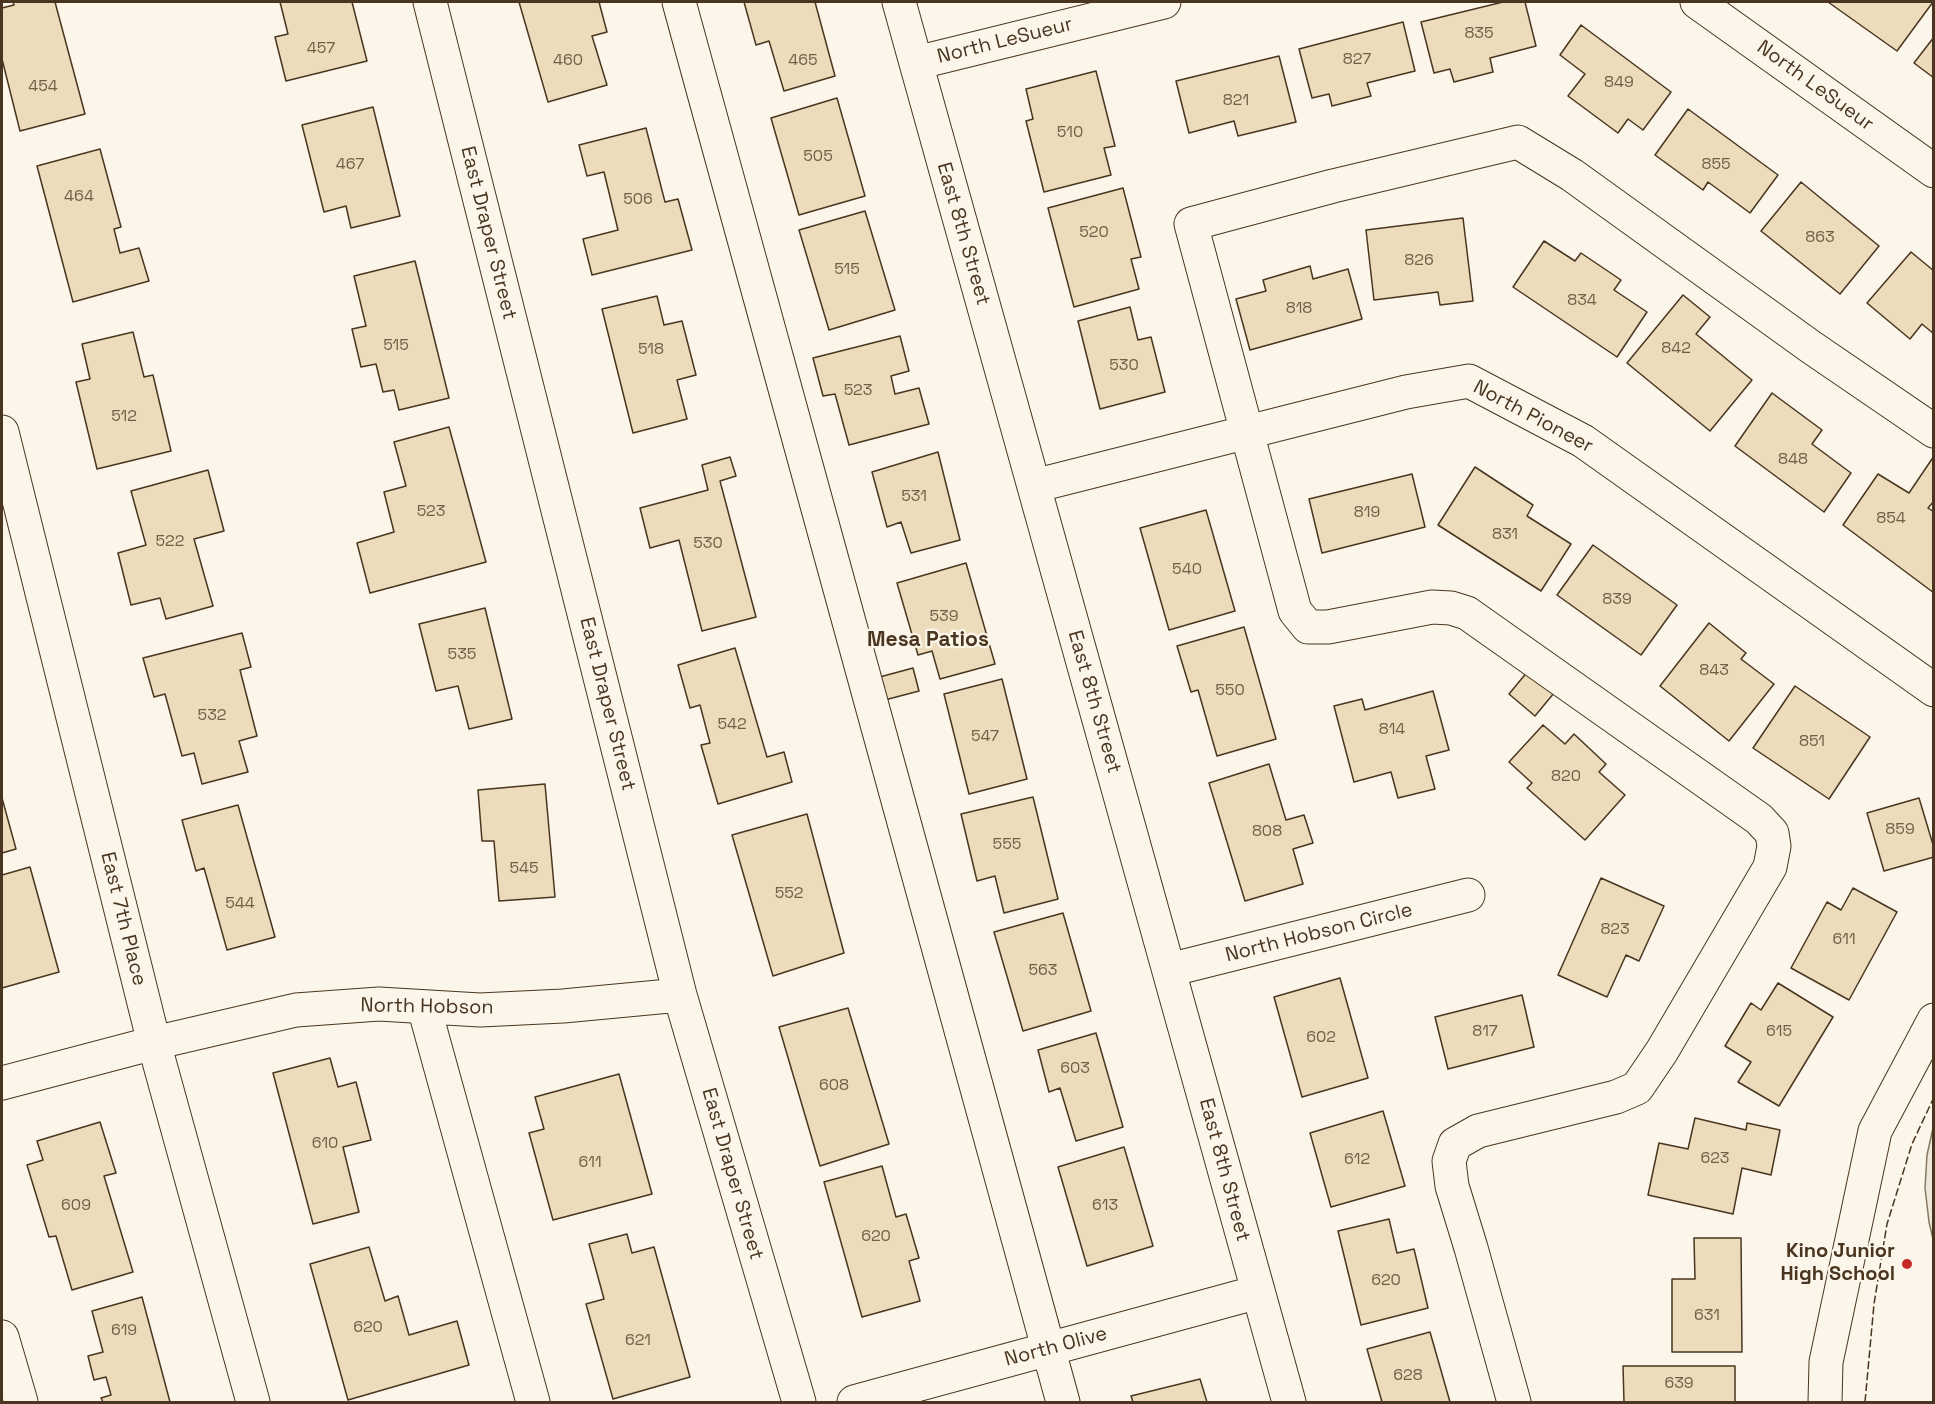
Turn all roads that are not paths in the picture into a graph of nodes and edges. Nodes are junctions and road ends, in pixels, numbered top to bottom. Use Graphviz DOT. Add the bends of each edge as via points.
graph roads {
  1 [pos="430,2"];
  2 [pos="679,2"];
  3 [pos="899,2"];
  4 [pos="1164,2"];
  5 [pos="1697,2"];
  6 [pos="916,63"];
  7 [pos="1934,171"];
  8 [pos="1934,431"];
  9 [pos="2,432"];
  10 [pos="1246,432"];
  11 [pos="1034,486"];
  12 [pos="1934,690"];
  13 [pos="1468,895"];
  14 [pos="1169,970"];
  15 [pos="680,995"];
  16 [pos="424,1007"];
  17 [pos="1934,1020"];
  18 [pos="154,1043"];
  19 [pos="2,1083"];
  20 [pos="1258,1292"];
  21 [pos="2,1337"];
  22 [pos="1048,1349"];
  23 [pos="21,1402"];
  24 [pos="253,1402"];
  25 [pos="533,1402"];
  26 [pos="799,1402"];
  27 [pos="854,1402"];
  28 [pos="1063,1402"];
  29 [pos="1289,1402"];
  30 [pos="1514,1402"];
  31 [pos="1826,1402"];
  1 -- 15 [label="street, East Draper Street"];
  2 -- 22 [label="street"];
  3 -- 6 [label="street, East 8th Street"];
  4 -- 6 [label="street, North LeSueur"];
  5 -- 7 [label="street, North LeSueur"];
  6 -- 11 [label="street, East 8th Street"];
  8 -- 10 [label="street" via="1572,175 1518,142 1191,224"];
  9 -- 18 [label="street, East 7th Place"];
  10 -- 11 [label="street, North Pioneer"];
  10 -- 12 [label="street, North Pioneer" via="1406,392 1469,381 1583,441"];
  10 -- 30 [label="street" via="1295,611 1308,627 1328,627 1432,607 1467,613 1759,819 1772,833 1770,867 1637,1088 1616,1097 1478,1131 1455,1144 1449,1161 1452,1186"];
  11 -- 14 [label="street, East 8th Street"];
  13 -- 14 [label="street, North Hobson Circle"];
  14 -- 20 [label="street, East 8th Street"];
  15 -- 16 [label="street, North Hobson" via="480,1010"];
  15 -- 26 [label="street, East Draper Street"];
  16 -- 18 [label="street, North Hobson" via="379,1004 296,1010"];
  16 -- 25 [label="street"];
  17 -- 31 [label="street" via="1875,1131 1826,1362"];
  18 -- 19 [label="street, North Hobson"];
  18 -- 24 [label="street, East 7th Place"];
  20 -- 22 [label="street, North Olive"];
  20 -- 29 [label="street, East 8th Street"];
  21 -- 23 [label="street"];
  22 -- 27 [label="street, North Olive"];
  22 -- 28 [label="street"];
}
